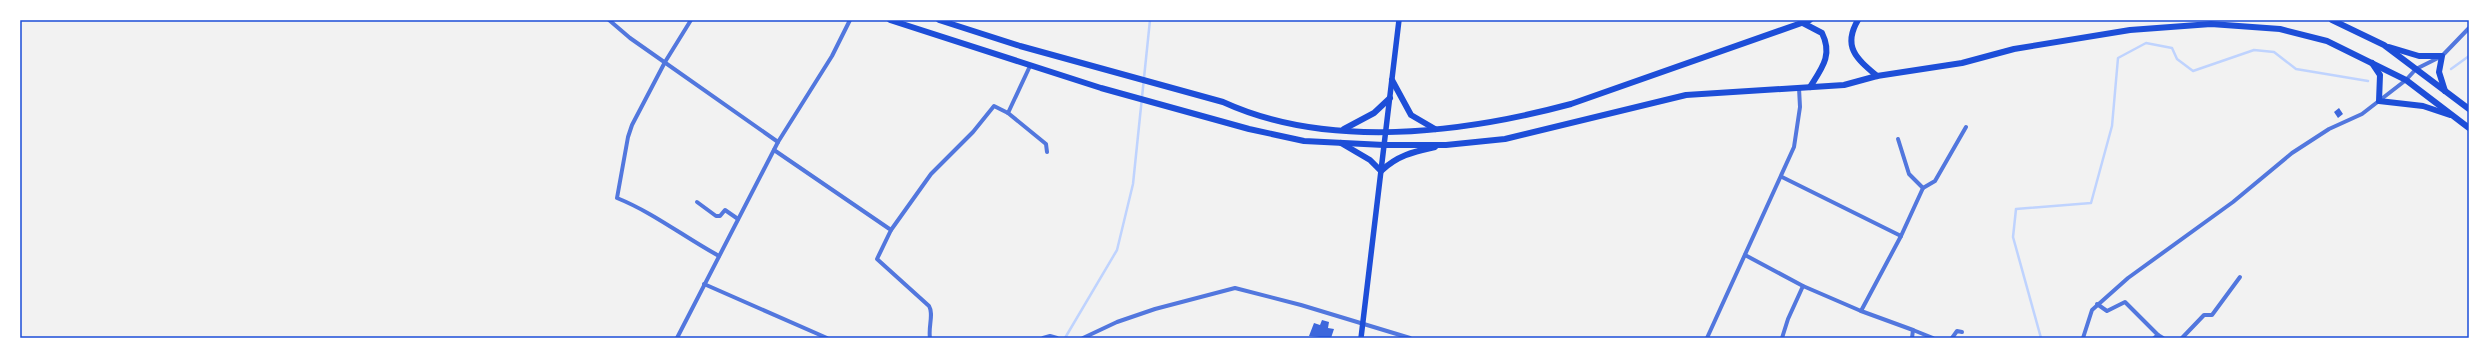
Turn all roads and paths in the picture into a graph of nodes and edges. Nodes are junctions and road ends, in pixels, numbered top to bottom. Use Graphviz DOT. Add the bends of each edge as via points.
graph roads {
  1 [pos="609,20"];
  2 [pos="691,20"];
  3 [pos="850,20"];
  4 [pos="890,20"];
  5 [pos="939,20"];
  6 [pos="1398,20"];
  7 [pos="1810,20"];
  8 [pos="1858,20"];
  9 [pos="2332,20"];
  10 [pos="1801,22"];
  11 [pos="2469,28"];
  12 [pos="2384,45"];
  13 [pos="2442,56"];
  14 [pos="2370,60"];
  15 [pos="665,62"];
  16 [pos="1030,66"];
  17 [pos="2416,69"];
  18 [pos="1877,76"];
  19 [pos="1392,80"];
  20 [pos="2406,80"];
  21 [pos="1810,87"];
  22 [pos="1799,88"];
  23 [pos="2445,91"];
  24 [pos="1390,98"];
  25 [pos="2379,101"];
  26 [pos="2469,109"];
  27 [pos="1008,113"];
  28 [pos="2455,117"];
  29 [pos="1966,127"];
  30 [pos="2469,128"];
  31 [pos="1343,130"];
  32 [pos="1435,130"];
  33 [pos="1386,132"];
  34 [pos="1898,139"];
  35 [pos="778,142"];
  36 [pos="1338,142"];
  37 [pos="1446,144"];
  38 [pos="1384,145"];
  39 [pos="774,150"];
  40 [pos="1047,152"];
  41 [pos="1381,171"];
  42 [pos="1782,176"];
  43 [pos="1923,188"];
  44 [pos="697,202"];
  45 [pos="738,218"];
  46 [pos="891,230"];
  47 [pos="1902,236"];
  48 [pos="1745,255"];
  49 [pos="719,256"];
  50 [pos="2240,277"];
  51 [pos="704,284"];
  52 [pos="1803,286"];
  53 [pos="2097,304"];
  54 [pos="1861,311"];
  55 [pos="1365,324"];
  56 [pos="1914,330"];
  57 [pos="1962,332"];
  58 [pos="2158,335"];
  59 [pos="678,336"];
  60 [pos="683,338"];
  61 [pos="827,338"];
  62 [pos="930,338"];
  63 [pos="1043,338"];
  64 [pos="1057,338"];
  65 [pos="1083,338"];
  66 [pos="1362,338"];
  67 [pos="1410,338"];
  68 [pos="1707,338"];
  69 [pos="1782,338"];
  70 [pos="1912,338"];
  71 [pos="1933,338"];
  72 [pos="1952,338"];
  73 [pos="2084,338"];
  74 [pos="2154,338"];
  75 [pos="2163,338"];
  76 [pos="2182,338"];
  1 -- 15 [label="street"];
  2 -- 15 [label="street"];
  3 -- 35 [label="street" via="832,56"];
  4 -- 16 [label="highway"];
  5 -- 31 [label="highway" via="1020,46 1223,102 1257,116"];
  6 -- 19 [label="main road"];
  7 -- 10 [label="highway"];
  8 -- 18 [label="highway" via="1852,33 1854,52"];
  9 -- 12 [label="highway"];
  10 -- 21 [label="highway" via="1822,33 1828,52 1825,63"];
  10 -- 32 [label="highway" via="1572,104 1500,121"];
  11 -- 13 [label="street"];
  12 -- 13 [label="highway" via="2419,56"];
  12 -- 17 [label="highway"];
  13 -- 17 [label="street"];
  13 -- 23 [label="highway" via="2439,72"];
  14 -- 18 [label="highway" via="2307,35 2258,26 2211,24 2130,30 2014,49 1962,63"];
  14 -- 20 [label="highway"];
  14 -- 25 [label="highway" via="2380,75"];
  15 -- 35 [label="street"];
  15 -- 49 [label="street" via="628,137 617,198 647,212"];
  16 -- 27 [label="street"];
  16 -- 36 [label="highway" via="1217,120 1304,141"];
  17 -- 20 [label="street"];
  17 -- 23 [label="highway"];
  18 -- 21 [label="highway" via="1844,85"];
  19 -- 24 [label="main road"];
  19 -- 32 [label="highway" via="1411,115"];
  20 -- 25 [label="street"];
  20 -- 28 [label="highway"];
  21 -- 22 [label="highway"];
  22 -- 37 [label="highway" via="1686,95 1505,139"];
  22 -- 42 [label="street" via="1800,107 1794,147"];
  23 -- 26 [label="highway"];
  24 -- 31 [label="highway" via="1374,113"];
  24 -- 33 [label="main road"];
  25 -- 28 [label="highway" via="2423,106"];
  25 -- 53 [label="street" via="2362,114 2329,129 2292,153 2232,202"];
  27 -- 40 [label="street" via="1046,144"];
  27 -- 46 [label="street" via="998,107 992,108 973,132 931,174"];
  28 -- 30 [label="highway"];
  29 -- 43 [label="street" via="1935,181"];
  31 -- 33 [label="highway"];
  32 -- 33 [label="highway"];
  33 -- 38 [label="main road"];
  34 -- 43 [label="street" via="1909,174"];
  35 -- 39 [label="street"];
  36 -- 38 [label="highway"];
  36 -- 41 [label="highway" via="1370,160"];
  37 -- 38 [label="highway"];
  37 -- 41 [label="highway" via="1405,154 1393,160"];
  38 -- 41 [label="main road"];
  39 -- 45 [label="street"];
  39 -- 46 [label="street"];
  41 -- 55 [label="main road"];
  42 -- 47 [label="street"];
  42 -- 48 [label="street"];
  43 -- 47 [label="street"];
  44 -- 45 [label="street" via="716,216 720,216 725,210"];
  45 -- 49 [label="street"];
  46 -- 62 [label="street" via="877,259 929,306 932,314 928,329"];
  47 -- 54 [label="street"];
  48 -- 52 [label="street"];
  48 -- 68 [label="street" via="1723,298"];
  49 -- 51 [label="street"];
  50 -- 76 [label="street" via="2212,315 2204,315"];
  51 -- 59 [label="street"];
  51 -- 61 [label="street"];
  52 -- 54 [label="street"];
  52 -- 69 [label="street"];
  53 -- 58 [label="street" via="2107,311 2125,302"];
  53 -- 73 [label="street" via="2088,319"];
  54 -- 56 [label="street"];
  55 -- 65 [label="street" via="1235,288 1155,309 1117,322"];
  55 -- 66 [label="main road"];
  55 -- 67 [label="street"];
  56 -- 70 [label="street"];
  56 -- 71 [label="street"];
  57 -- 72 [label="street" via="1956,332"];
  58 -- 74 [label="street"];
  58 -- 75 [label="street"];
  59 -- 60 [label="street"];
  63 -- 64 [label="street"];
}
